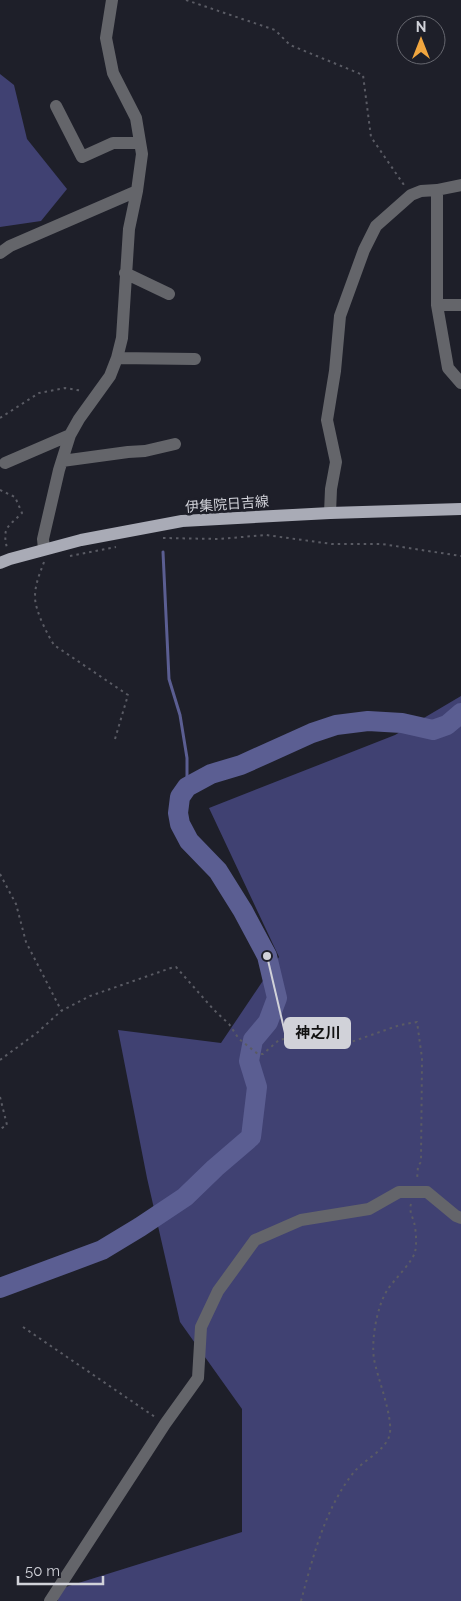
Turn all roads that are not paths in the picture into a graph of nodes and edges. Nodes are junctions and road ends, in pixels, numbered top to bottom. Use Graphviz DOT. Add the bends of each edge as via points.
graph roads {
  1 [pos="112,0"];
  2 [pos="56,106"];
  3 [pos="140,143"];
  4 [pos="461,185"];
  5 [pos="438,190"];
  6 [pos="137,191"];
  7 [pos="0,253"];
  8 [pos="125,273"];
  9 [pos="169,294"];
  10 [pos="437,305"];
  11 [pos="461,305"];
  12 [pos="117,358"];
  13 [pos="195,359"];
  14 [pos="461,383"];
  15 [pos="70,435"];
  16 [pos="175,444"];
  17 [pos="62,461"];
  18 [pos="5,462"];
  19 [pos="461,509"];
  20 [pos="330,513"];
  21 [pos="44,550"];
  22 [pos="5,561"];
  23 [pos="461,1218"];
  24 [pos="50,1601"];
  1 -- 3 [label="street" via="106,38 111,64 136,118"];
  2 -- 3 [label="street" via="82,157 113,143"];
  3 -- 6 [label="street" via="142,154"];
  4 -- 5 [label="street"];
  5 -- 10 [label="street"];
  5 -- 20 [label="street" via="411,195 376,226 340,316 327,420 336,462"];
  6 -- 7 [label="street"];
  6 -- 8 [label="street"];
  8 -- 9 [label="street"];
  8 -- 12 [label="street" via="122,338"];
  10 -- 11 [label="street"];
  10 -- 14 [label="street" via="448,368"];
  12 -- 13 [label="street"];
  12 -- 15 [label="street" via="110,376"];
  15 -- 17 [label="street"];
  15 -- 18 [label="street"];
  16 -- 17 [label="street"];
  17 -- 21 [label="street" via="43,539"];
  19 -- 20 [label="main road, 伊集院日吉線"];
  20 -- 21 [label="main road, 伊集院日吉線" via="182,521"];
  21 -- 22 [label="main road, 伊集院日吉線"];
  23 -- 24 [label="street" via="427,1192 399,1192 369,1209 301,1220 255,1240 218,1291 201,1327 198,1378"];
}
